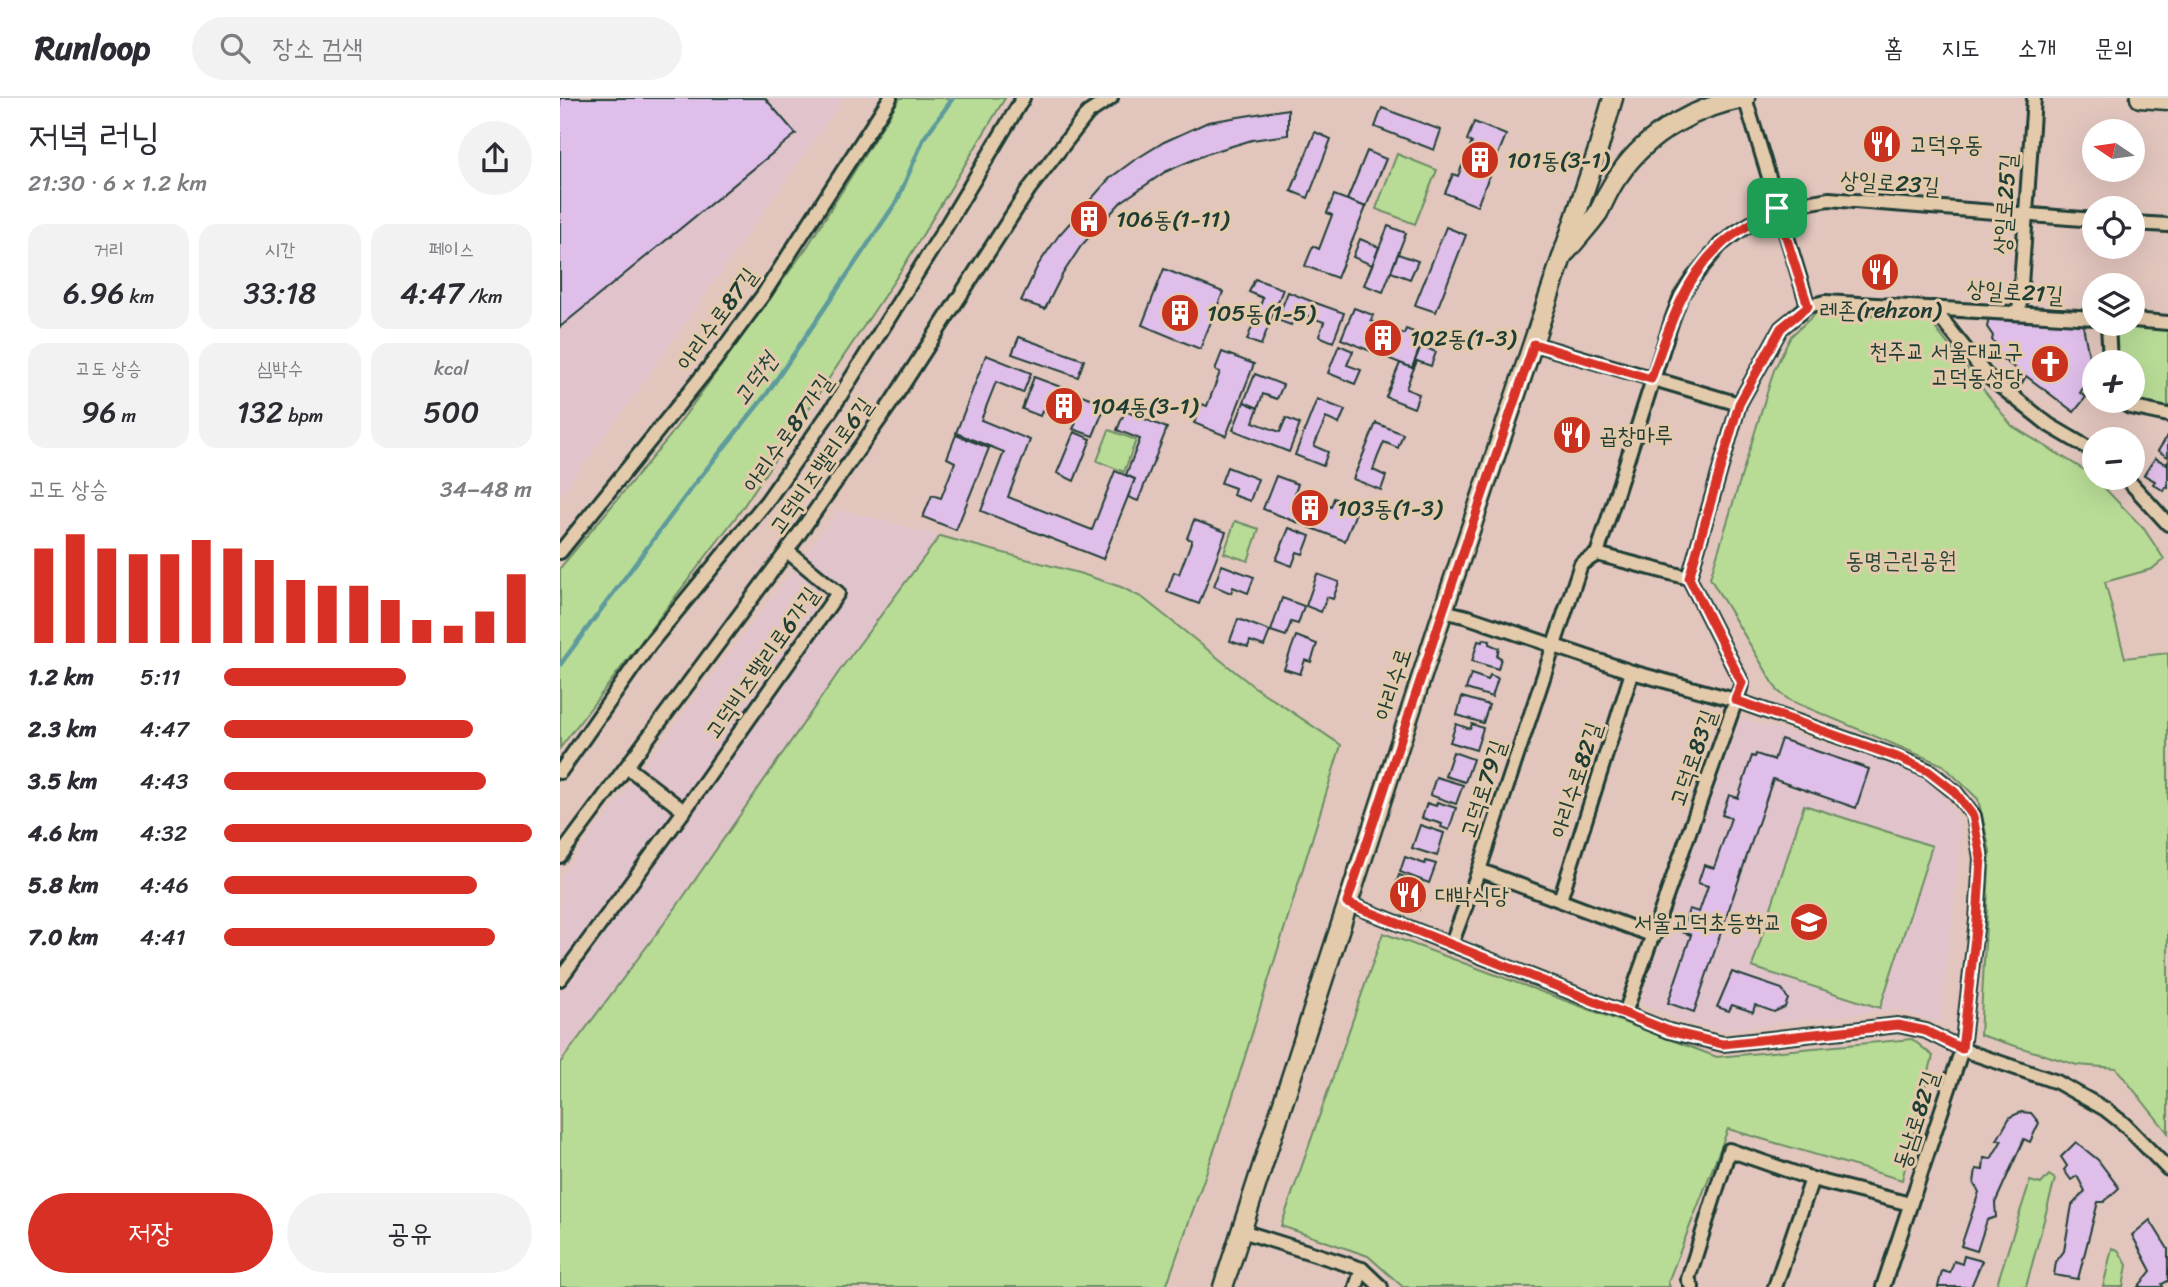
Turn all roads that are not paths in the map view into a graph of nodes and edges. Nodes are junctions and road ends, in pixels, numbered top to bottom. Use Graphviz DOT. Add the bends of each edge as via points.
graph roads {
  1 [pos="890,98"];
  2 [pos="1023,98"];
  3 [pos="1111,98"];
  4 [pos="1613,98"];
  5 [pos="1745,98"];
  6 [pos="2034,98"];
  7 [pos="2140,98"];
  8 [pos="2168,100"];
  9 [pos="1777,208"];
  10 [pos="2026,214"];
  11 [pos="2082,219"];
  12 [pos="2145,224"];
  13 [pos="2168,225"];
  14 [pos="1560,259"];
  15 [pos="1808,306"];
  16 [pos="1933,308"];
  17 [pos="2019,313"];
  18 [pos="2082,317"];
  19 [pos="2145,321"];
  20 [pos="2168,323"];
  21 [pos="1534,344"];
  22 [pos="1651,379"];
  23 [pos="1739,404"];
  24 [pos="2145,410"];
  25 [pos="2168,415"];
  26 [pos="2082,444"];
  27 [pos="2137,490"];
  28 [pos="2168,524"];
  29 [pos="787,551"];
  30 [pos="560,552"];
  31 [pos="1597,554"];
  32 [pos="1689,578"];
  33 [pos="1443,611"];
  34 [pos="1553,646"];
  35 [pos="1632,672"];
  36 [pos="1735,700"];
  37 [pos="626,767"];
  38 [pos="560,772"];
  39 [pos="684,811"];
  40 [pos="560,856"];
  41 [pos="1479,870"];
  42 [pos="1560,900"];
  43 [pos="1347,903"];
  44 [pos="1654,936"];
  45 [pos="1451,945"];
  46 [pos="560,979"];
  47 [pos="1625,1013"];
  48 [pos="1962,1049"];
  49 [pos="2168,1169"];
  50 [pos="1812,1178"];
  51 [pos="1910,1204"];
  52 [pos="1242,1231"];
  53 [pos="1362,1269"];
  54 [pos="1223,1287"];
  55 [pos="1356,1287"];
  56 [pos="1381,1287"];
  57 [pos="1692,1287"];
  58 [pos="1775,1287"];
  59 [pos="1883,1287"];
  1 -- 30 [label="street, 아리수로87길" via="763,295"];
  2 -- 38 [label="street, 아리수로87가길" via="832,409 767,501 649,645"];
  3 -- 29 [label="street, 고덕비즈밸리로6길" via="1088,113 1029,189 891,403"];
  4 -- 14 [label="main road, 아리수로"];
  5 -- 9 [label="street"];
  5 -- 14 [label="main road" via="1695,112 1643,148 1619,174 1596,216"];
  6 -- 10 [label="street, 상일로25길"];
  7 -- 8 [label="main road"];
  9 -- 10 [label="street, 상일로23길" via="1829,199"];
  9 -- 15 [label="street"];
  9 -- 22 [label="street, 상일로23길" via="1720,245 1693,278 1681,296"];
  10 -- 11 [label="street, 상일로23길"];
  10 -- 17 [label="street, 상일로25길"];
  12 -- 13 [label="street"];
  14 -- 21 [label="main road, 아리수로"];
  15 -- 16 [label="street" via="1825,302"];
  15 -- 23 [label="street" via="1781,328"];
  16 -- 17 [label="street, 상일로21길"];
  16 -- 26 [label="street" via="1986,375 2049,425"];
  17 -- 18 [label="street, 상일로21길"];
  19 -- 20 [label="street"];
  21 -- 22 [label="street"];
  21 -- 33 [label="main road, 아리수로"];
  22 -- 23 [label="street"];
  22 -- 31 [label="street"];
  23 -- 32 [label="street"];
  24 -- 25 [label="street"];
  27 -- 28 [label="street"];
  29 -- 37 [label="street, 고덕비즈밸리로6길"];
  29 -- 39 [label="street, 고덕비즈밸리로6가길" via="838,593"];
  31 -- 32 [label="street"];
  31 -- 34 [label="street" via="1581,564"];
  32 -- 36 [label="street, 고덕로83길" via="1742,683"];
  33 -- 34 [label="street"];
  33 -- 43 [label="main road, 아리수로"];
  34 -- 35 [label="street"];
  34 -- 41 [label="street, 고덕로79길"];
  35 -- 36 [label="street"];
  35 -- 42 [label="street, 아리수로82길"];
  36 -- 44 [label="street, 고덕로83길"];
  36 -- 48 [label="street" via="1928,771 1955,792 1973,816 1981,858"];
  37 -- 39 [label="street"];
  37 -- 40 [label="street, 고덕비즈밸리로6길"];
  39 -- 46 [label="street, 고덕비즈밸리로6가길"];
  41 -- 42 [label="street"];
  41 -- 45 [label="street, 고덕로79길"];
  42 -- 44 [label="street"];
  43 -- 45 [label="street"];
  43 -- 52 [label="main road, 아리수로"];
  44 -- 47 [label="street, 고덕로83길"];
  45 -- 47 [label="street"];
  47 -- 48 [label="street" via="1669,1031 1723,1044 1898,1025 1926,1031"];
  48 -- 49 [label="street" via="2057,1082 2124,1124"];
  48 -- 51 [label="street, 동남로82길"];
  50 -- 51 [label="street, 동남로82길"];
  50 -- 57 [label="street, 동남로82길" via="1729,1150 1688,1279"];
  50 -- 58 [label="street"];
  51 -- 59 [label="street, 동남로82길"];
  52 -- 53 [label="street"];
  52 -- 54 [label="main road, 아리수로"];
  53 -- 55 [label="street"];
  53 -- 56 [label="street"];
}
